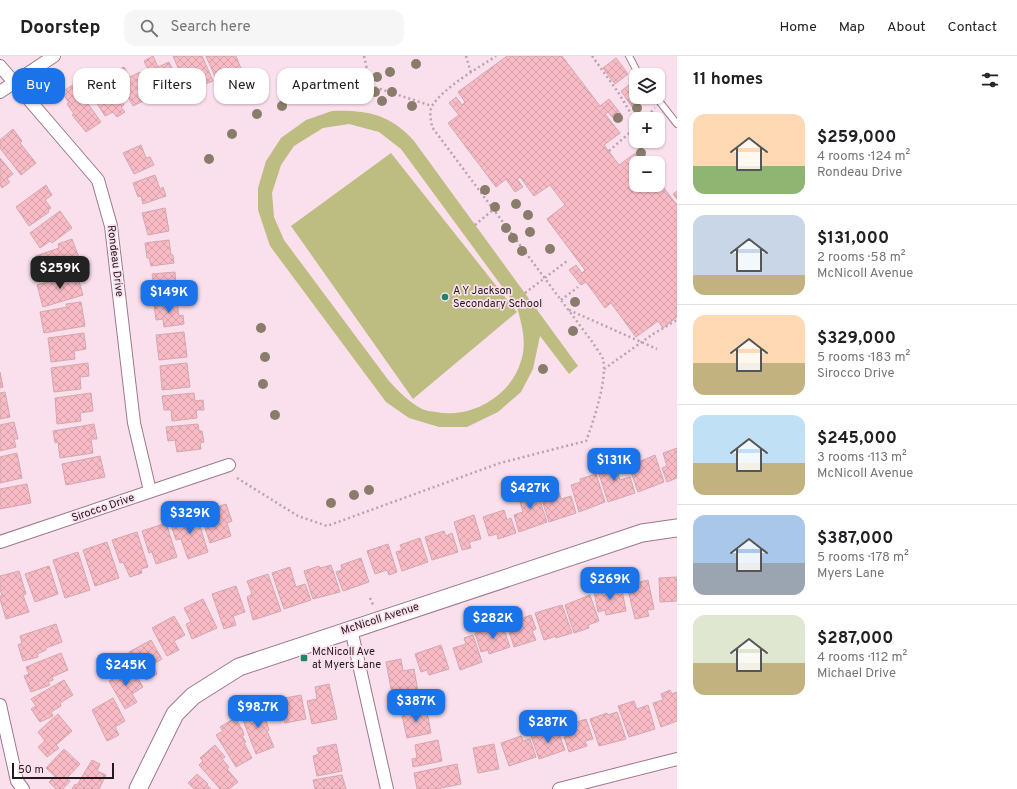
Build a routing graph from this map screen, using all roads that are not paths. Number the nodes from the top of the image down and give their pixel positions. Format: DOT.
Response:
graph roads {
  1 [pos="54,56"];
  2 [pos="629,56"];
  3 [pos="0,66"];
  4 [pos="35,68"];
  5 [pos="635,68"];
  6 [pos="12,81"];
  7 [pos="12,83"];
  8 [pos="0,92"];
  9 [pos="32,104"];
  10 [pos="661,104"];
  11 [pos="677,124"];
  12 [pos="229,465"];
  13 [pos="150,491"];
  14 [pos="677,528"];
  15 [pos="0,542"];
  16 [pos="351,629"];
  17 [pos="0,705"];
  18 [pos="677,759"];
  19 [pos="23,789"];
  20 [pos="138,789"];
  21 [pos="387,789"];
  22 [pos="559,789"];
  1 -- 4 [label="street"];
  2 -- 5 [label="lane"];
  3 -- 6 [label="street, Rondeau Drive"];
  7 -- 8 [label="street"];
  9 -- 13 [label="street, Rondeau Drive"];
  10 -- 11 [label="lane"];
  12 -- 13 [label="street, Sirocco Drive"];
  13 -- 15 [label="street, Sirocco Drive"];
  14 -- 16 [label="street, McNicoll Avenue"];
  16 -- 20 [label="street, McNicoll Avenue"];
  16 -- 21 [label="street"];
  17 -- 19 [label="street"];
  18 -- 22 [label="street"];
}
